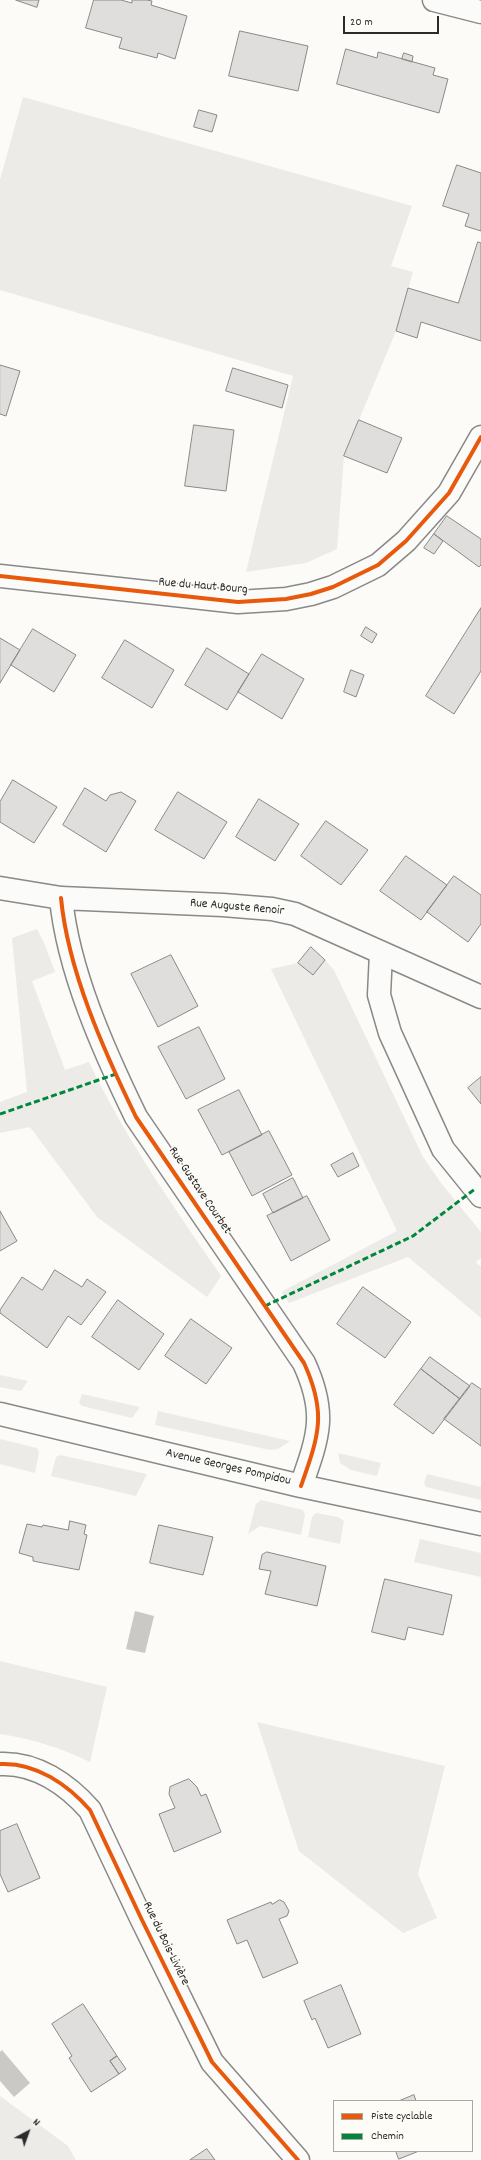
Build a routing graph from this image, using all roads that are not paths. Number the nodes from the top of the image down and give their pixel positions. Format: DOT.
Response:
graph roads {
  1 [pos="434,0"];
  2 [pos="481,12"];
  3 [pos="481,437"];
  4 [pos="0,576"];
  5 [pos="0,888"];
  6 [pos="61,898"];
  7 [pos="381,953"];
  8 [pos="481,998"];
  9 [pos="481,1196"];
  10 [pos="0,1414"];
  11 [pos="302,1486"];
  12 [pos="481,1524"];
  13 [pos="0,1764"];
  14 [pos="298,2160"];
  1 -- 2 [label="street"];
  3 -- 4 [label="street, Rue du Haut Bourg"];
  5 -- 6 [label="street, Rue Auguste Renoir"];
  6 -- 7 [label="street, Rue Auguste Renoir"];
  6 -- 11 [label="street, Rue Gustave Courbet"];
  7 -- 8 [label="street, Rue Auguste Renoir"];
  7 -- 9 [label="street"];
  10 -- 11 [label="street, Avenue Georges Pompidou"];
  11 -- 12 [label="street, Avenue Georges Pompidou"];
  13 -- 14 [label="street, Rue du Bois-Livière"];
}
